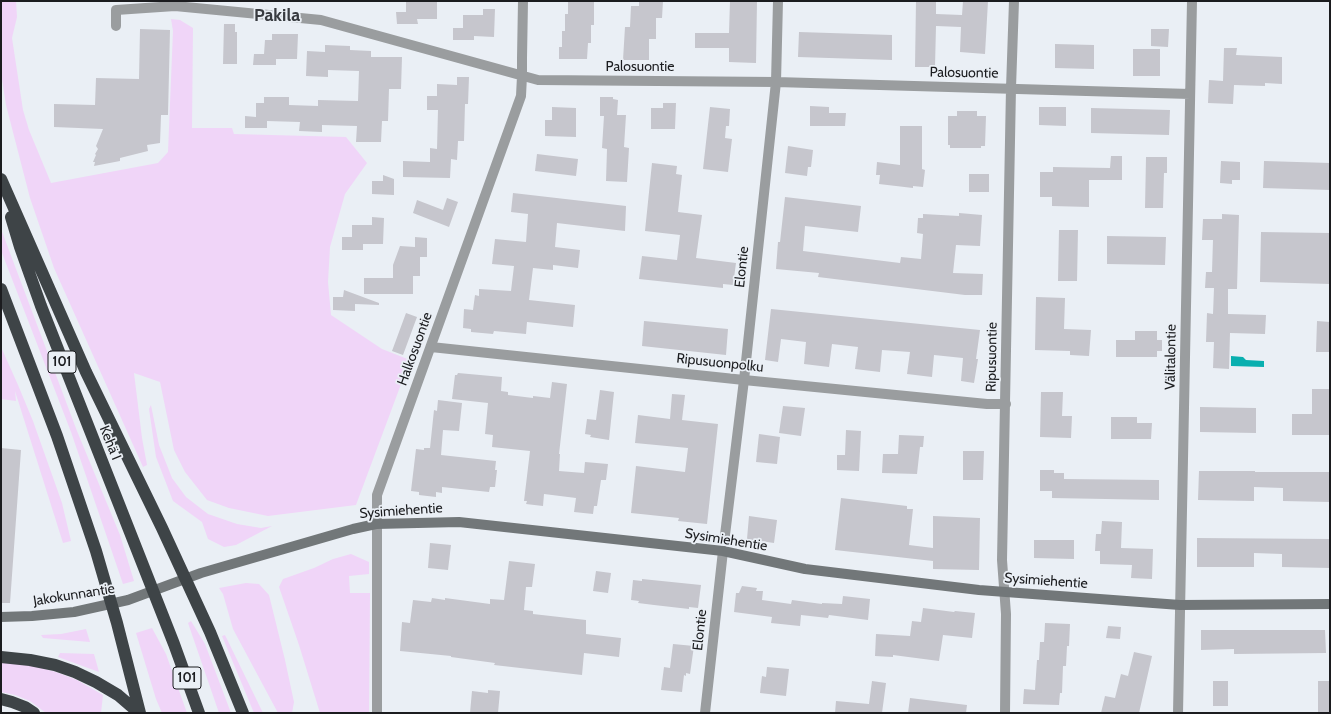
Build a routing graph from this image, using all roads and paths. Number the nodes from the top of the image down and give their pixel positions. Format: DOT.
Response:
graph roads {
  1 [pos="523,1"];
  2 [pos="778,1"];
  3 [pos="1014,1"];
  4 [pos="1192,1"];
  5 [pos="116,26"];
  6 [pos="522,76"];
  7 [pos="776,82"];
  8 [pos="1011,88"];
  9 [pos="1190,94"];
  10 [pos="1,180"];
  11 [pos="1,289"];
  12 [pos="431,347"];
  13 [pos="744,380"];
  14 [pos="1006,404"];
  15 [pos="376,524"];
  16 [pos="725,535"];
  17 [pos="723,551"];
  18 [pos="1004,592"];
  19 [pos="128,600"];
  20 [pos="1330,604"];
  21 [pos="1180,605"];
  22 [pos="1,617"];
  23 [pos="1,657"];
  24 [pos="1,699"];
  25 [pos="34,713"];
  26 [pos="139,713"];
  27 [pos="199,713"];
  28 [pos="243,713"];
  29 [pos="377,713"];
  30 [pos="705,713"];
  31 [pos="1005,713"];
  32 [pos="1178,713"];
  1 -- 6 [label="street, Halkosuontie"];
  2 -- 7 [label="street, Elontie"];
  3 -- 8 [label="street, Ripusuontie"];
  4 -- 9 [label="street, Välitalontie"];
  5 -- 6 [label="street, Palosuontie"];
  6 -- 7 [label="street, Palosuontie"];
  6 -- 12 [label="street, Halkosuontie"];
  7 -- 8 [label="street, Palosuontie"];
  7 -- 13 [label="street, Elontie"];
  8 -- 9 [label="street, Palosuontie"];
  8 -- 14 [label="street, Ripusuontie"];
  9 -- 21 [label="street, Välitalontie"];
  10 -- 27 [label="highway, Kehä I / 101"];
  10 -- 28 [label="highway"];
  11 -- 26 [label="highway, 101"];
  12 -- 13 [label="street, Ripusuonpolku"];
  12 -- 15 [label="street, Halkosuontie"];
  13 -- 14 [label="street, Ripusuonpolku"];
  13 -- 16 [label="street, Elontie"];
  14 -- 18 [label="street, Ripusuontie"];
  15 -- 17 [label="street, Sysimiehentie"];
  15 -- 19 [label="street, Sysimiehentie"];
  15 -- 29 [label="street, Halkosuontie"];
  17 -- 18 [label="street, Sysimiehentie"];
  17 -- 30 [label="street, Elontie"];
  18 -- 21 [label="street, Sysimiehentie"];
  18 -- 31 [label="street, Ripusuontie"];
  19 -- 22 [label="street, Jakokunnantie"];
  20 -- 21 [label="street, Sysimiehentie"];
  21 -- 32 [label="street, Välitalontie"];
  23 -- 26 [label="highway"];
  24 -- 25 [label="highway"];
}
